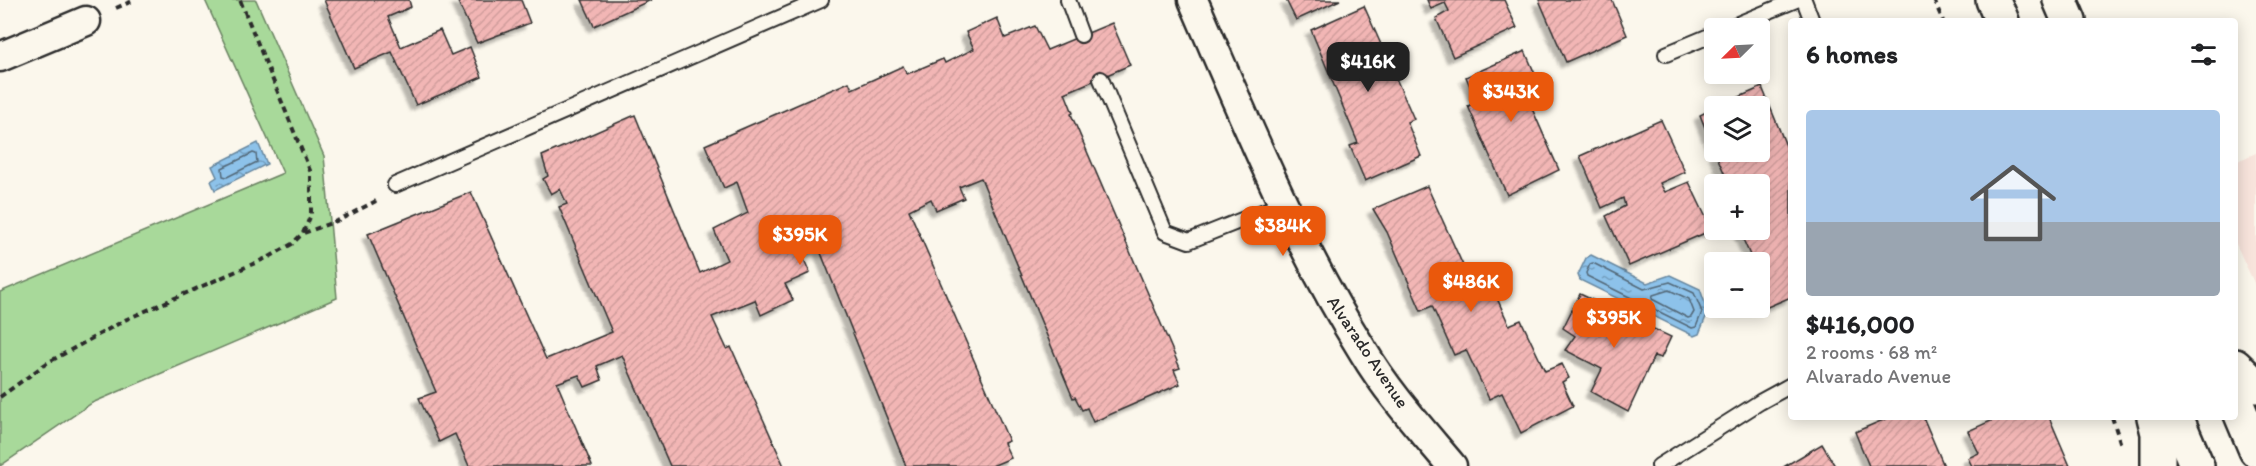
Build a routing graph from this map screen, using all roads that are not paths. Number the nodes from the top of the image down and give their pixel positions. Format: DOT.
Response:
graph roads {
  1 [pos="821,0"];
  2 [pos="1068,0"];
  3 [pos="1193,0"];
  4 [pos="1796,0"];
  5 [pos="1804,0"];
  6 [pos="1993,0"];
  7 [pos="2060,0"];
  8 [pos="1752,18"];
  9 [pos="1811,18"];
  10 [pos="2001,18"];
  11 [pos="2068,18"];
  12 [pos="86,21"];
  13 [pos="1081,34"];
  14 [pos="1704,38"];
  15 [pos="1666,54"];
  16 [pos="0,57"];
  17 [pos="1101,79"];
  18 [pos="395,185"];
  19 [pos="1282,204"];
  20 [pos="2238,369"];
  21 [pos="1788,387"];
  22 [pos="2256,387"];
  23 [pos="2238,407"];
  24 [pos="2155,420"];
  25 [pos="2177,420"];
  26 [pos="2256,450"];
  27 [pos="1452,466"];
  28 [pos="1659,466"];
  29 [pos="2158,466"];
  30 [pos="2197,466"];
  1 -- 18 [label="lane"];
  2 -- 13 [label="lane"];
  3 -- 19 [label="street, Alvarado Avenue"];
  4 -- 8 [label="lane"];
  5 -- 9 [label="lane"];
  6 -- 10 [label="main road"];
  7 -- 11 [label="main road"];
  12 -- 16 [label="street"];
  14 -- 15 [label="lane"];
  17 -- 19 [label="lane"];
  19 -- 27 [label="street, Alvarado Avenue"];
  20 -- 22 [label="main road"];
  21 -- 28 [label="lane"];
  23 -- 26 [label="main road"];
  24 -- 29 [label="main road"];
  25 -- 30 [label="main road"];
}
